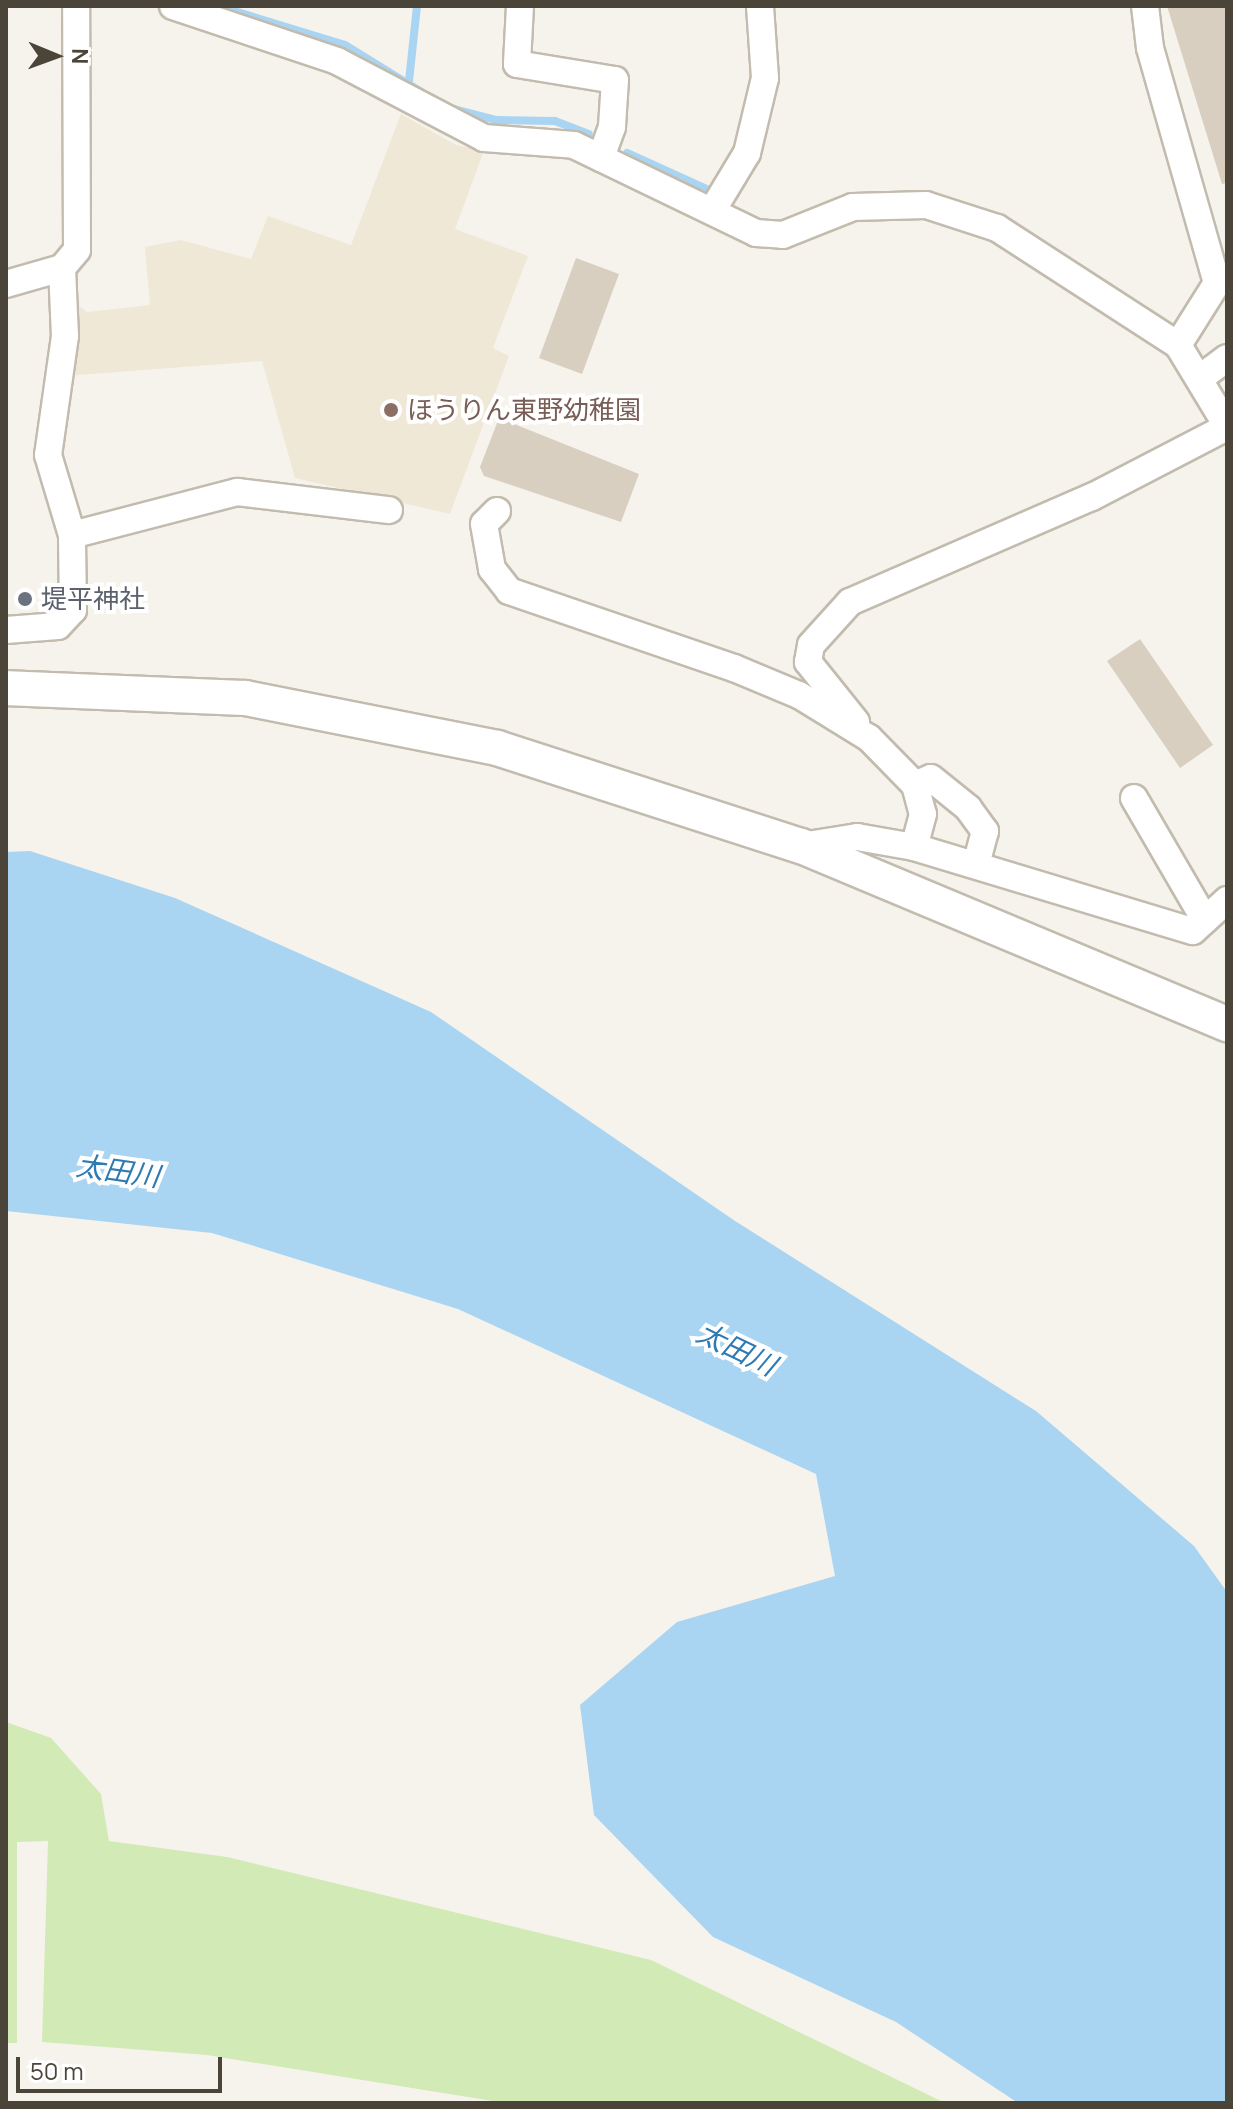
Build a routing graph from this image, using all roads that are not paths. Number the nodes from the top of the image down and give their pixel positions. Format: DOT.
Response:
graph roads {
  1 [pos="76,6"];
  2 [pos="173,6"];
  3 [pos="520,6"];
  4 [pos="760,6"];
  5 [pos="1145,6"];
  6 [pos="601,158"];
  7 [pos="712,211"];
  8 [pos="62,268"];
  9 [pos="6,284"];
  10 [pos="1178,345"];
  11 [pos="1227,358"];
  12 [pos="1203,376"];
  13 [pos="1227,426"];
  14 [pos="389,510"];
  15 [pos="497,511"];
  16 [pos="72,535"];
  17 [pos="6,630"];
  18 [pos="6,688"];
  19 [pos="869,738"];
  20 [pos="915,785"];
  21 [pos="1134,798"];
  22 [pos="801,846"];
  23 [pos="914,847"];
  24 [pos="976,865"];
  25 [pos="1227,900"];
  26 [pos="1205,920"];
  27 [pos="1227,1024"];
  1 -- 8 [label="street"];
  2 -- 6 [label="street"];
  3 -- 6 [label="street"];
  4 -- 7 [label="street"];
  5 -- 10 [label="street"];
  6 -- 7 [label="street"];
  7 -- 10 [label="street"];
  8 -- 9 [label="street"];
  8 -- 16 [label="street"];
  10 -- 12 [label="street"];
  11 -- 12 [label="street"];
  12 -- 13 [label="street"];
  13 -- 19 [label="street"];
  14 -- 16 [label="street"];
  15 -- 19 [label="street"];
  16 -- 17 [label="street"];
  18 -- 22 [label="street"];
  19 -- 20 [label="street"];
  20 -- 23 [label="street"];
  20 -- 24 [label="street"];
  21 -- 26 [label="street"];
  22 -- 23 [label="street"];
  22 -- 27 [label="street"];
  23 -- 24 [label="street"];
  24 -- 26 [label="street"];
  25 -- 26 [label="street"];
}
